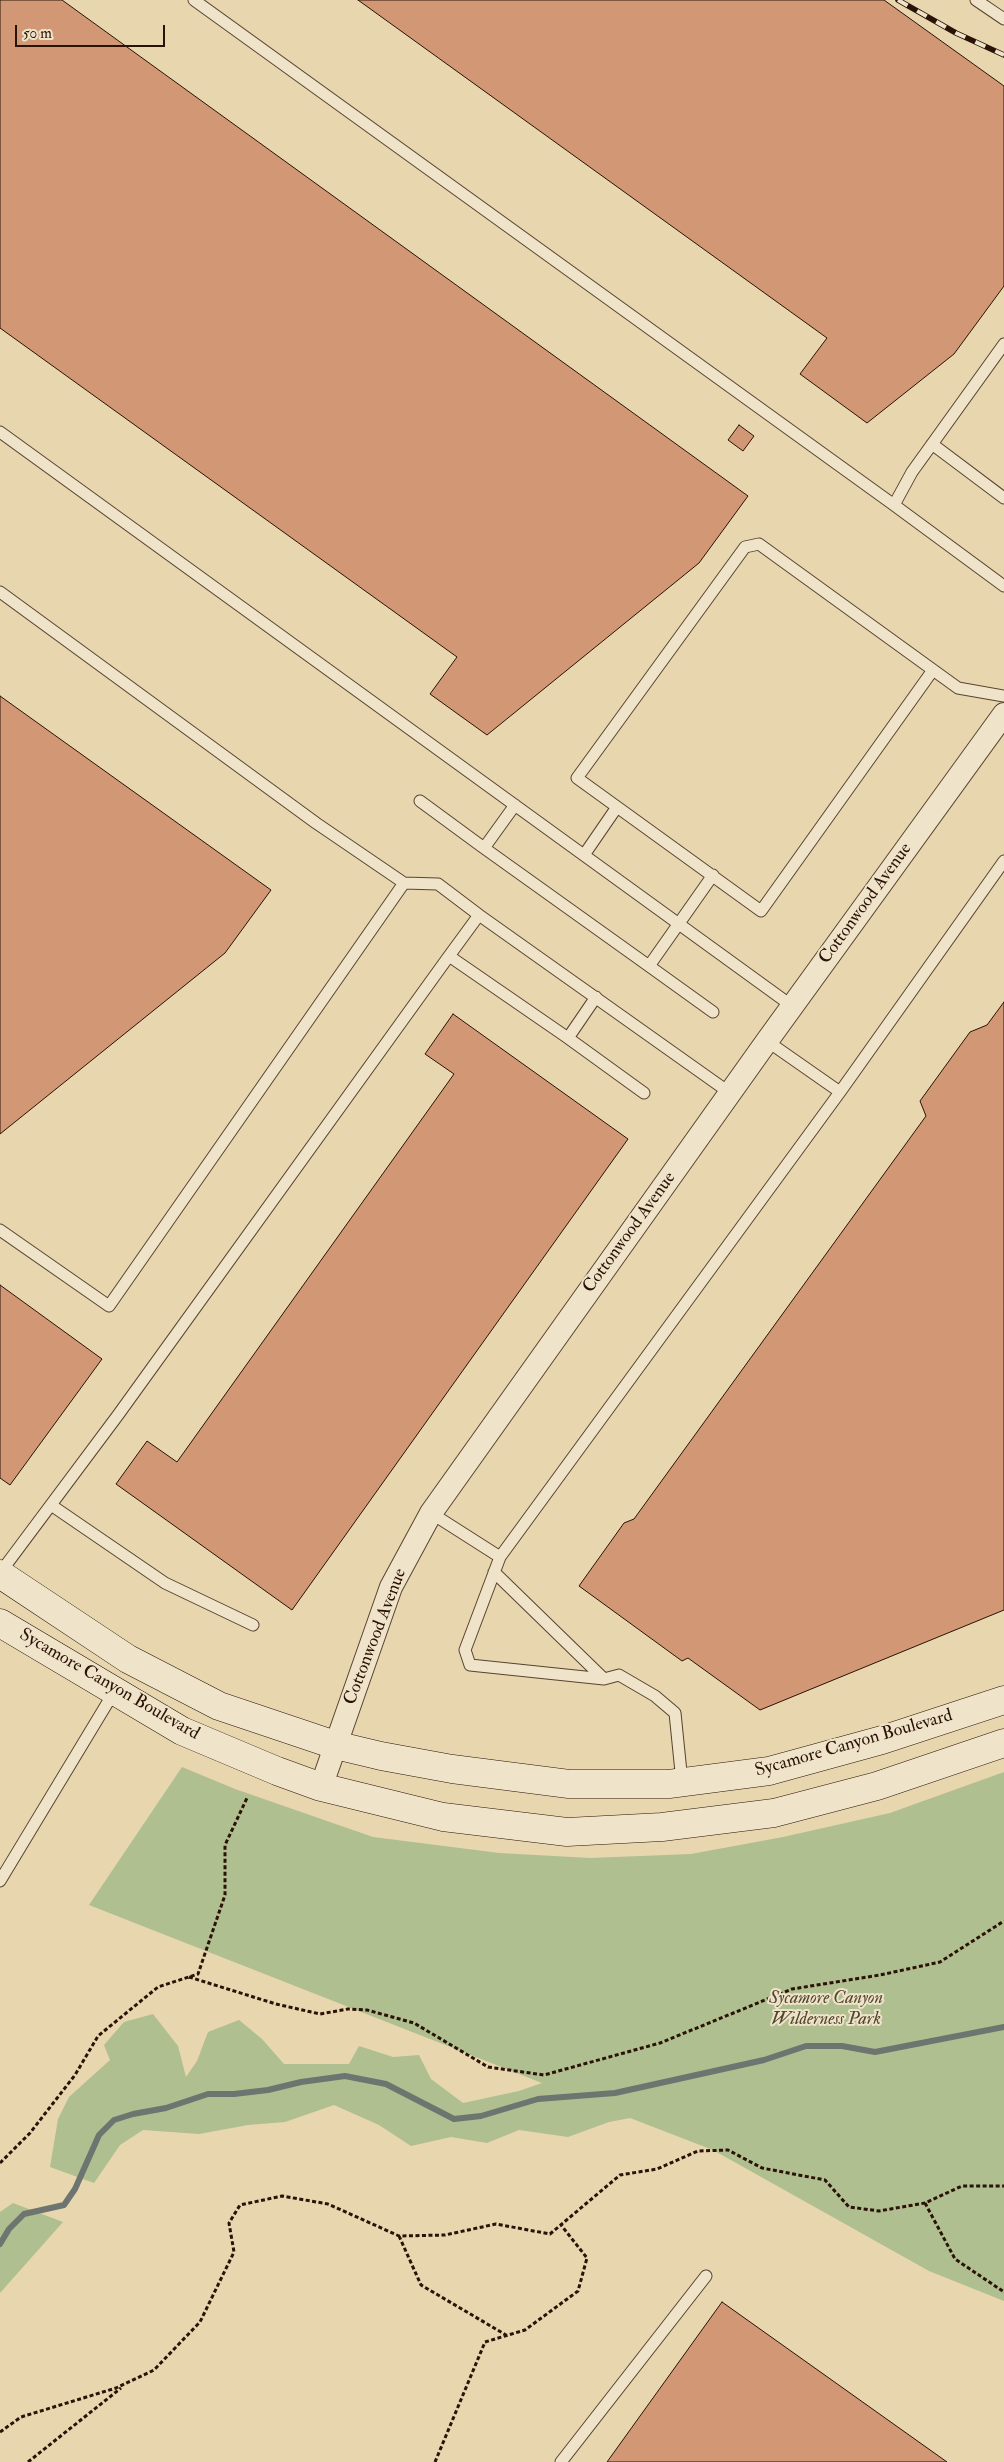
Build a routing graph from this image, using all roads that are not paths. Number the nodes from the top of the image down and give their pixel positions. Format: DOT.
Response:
graph roads {
  1 [pos="194,0"];
  2 [pos="976,0"];
  3 [pos="1004,19"];
  4 [pos="1004,344"];
  5 [pos="0,432"];
  6 [pos="932,444"];
  7 [pos="1004,498"];
  8 [pos="894,505"];
  9 [pos="1004,586"];
  10 [pos="0,592"];
  11 [pos="933,670"];
  12 [pos="1004,696"];
  13 [pos="1004,714"];
  14 [pos="420,801"];
  15 [pos="515,805"];
  16 [pos="617,807"];
  17 [pos="484,848"];
  18 [pos="584,855"];
  19 [pos="1004,861"];
  20 [pos="712,876"];
  21 [pos="404,883"];
  22 [pos="478,915"];
  23 [pos="679,924"];
  24 [pos="449,956"];
  25 [pos="649,966"];
  26 [pos="596,997"];
  27 [pos="792,1006"];
  28 [pos="713,1012"];
  29 [pos="568,1038"];
  30 [pos="767,1041"];
  31 [pos="840,1092"];
  32 [pos="644,1093"];
  33 [pos="730,1093"];
  34 [pos="0,1230"];
  35 [pos="51,1505"];
  36 [pos="432,1513"];
  37 [pos="500,1557"];
  38 [pos="494,1572"];
  39 [pos="0,1574"];
  40 [pos="0,1623"];
  41 [pos="253,1625"];
  42 [pos="604,1679"];
  43 [pos="114,1692"];
  44 [pos="1004,1700"];
  45 [pos="1004,1742"];
  46 [pos="335,1745"];
  47 [pos="682,1782"];
  48 [pos="321,1787"];
  49 [pos="0,1881"];
  50 [pos="706,2276"];
  51 [pos="561,2462"];
  1 -- 8 [label="lane"];
  2 -- 3 [label="lane"];
  4 -- 6 [label="lane"];
  5 -- 15 [label="lane"];
  6 -- 7 [label="lane"];
  6 -- 8 [label="lane"];
  8 -- 9 [label="lane"];
  10 -- 21 [label="lane"];
  11 -- 12 [label="lane"];
  11 -- 16 [label="lane"];
  11 -- 20 [label="lane"];
  13 -- 27 [label="street, Cottonwood Avenue"];
  14 -- 17 [label="lane"];
  15 -- 17 [label="lane"];
  15 -- 18 [label="lane"];
  16 -- 18 [label="lane"];
  16 -- 20 [label="lane"];
  17 -- 25 [label="lane"];
  18 -- 23 [label="lane"];
  19 -- 31 [label="lane"];
  20 -- 23 [label="lane"];
  21 -- 22 [label="lane"];
  21 -- 34 [label="lane"];
  22 -- 24 [label="lane"];
  22 -- 26 [label="lane"];
  23 -- 25 [label="lane"];
  23 -- 27 [label="lane"];
  24 -- 29 [label="lane"];
  24 -- 35 [label="lane"];
  25 -- 28 [label="lane"];
  26 -- 29 [label="lane"];
  26 -- 33 [label="lane"];
  27 -- 30 [label="street, Cottonwood Avenue"];
  29 -- 32 [label="lane"];
  30 -- 31 [label="lane"];
  30 -- 33 [label="street, Cottonwood Avenue"];
  31 -- 37 [label="lane"];
  33 -- 36 [label="street, Cottonwood Avenue"];
  35 -- 39 [label="lane"];
  35 -- 41 [label="lane"];
  36 -- 37 [label="lane"];
  36 -- 46 [label="street, Cottonwood Avenue"];
  37 -- 38 [label="lane"];
  38 -- 42 [label="lane"];
  38 -- 42 [label="lane"];
  39 -- 46 [label="main road, Sycamore Canyon Boulevard"];
  40 -- 43 [label="main road, Sycamore Canyon Boulevard"];
  42 -- 47 [label="lane"];
  43 -- 48 [label="main road, Sycamore Canyon Boulevard"];
  43 -- 49 [label="lane"];
  44 -- 47 [label="main road, Sycamore Canyon Boulevard"];
  45 -- 48 [label="main road, Sycamore Canyon Boulevard"];
  46 -- 47 [label="main road, Sycamore Canyon Boulevard"];
  46 -- 48 [label="street, Cottonwood Avenue"];
  50 -- 51 [label="lane"];
}
